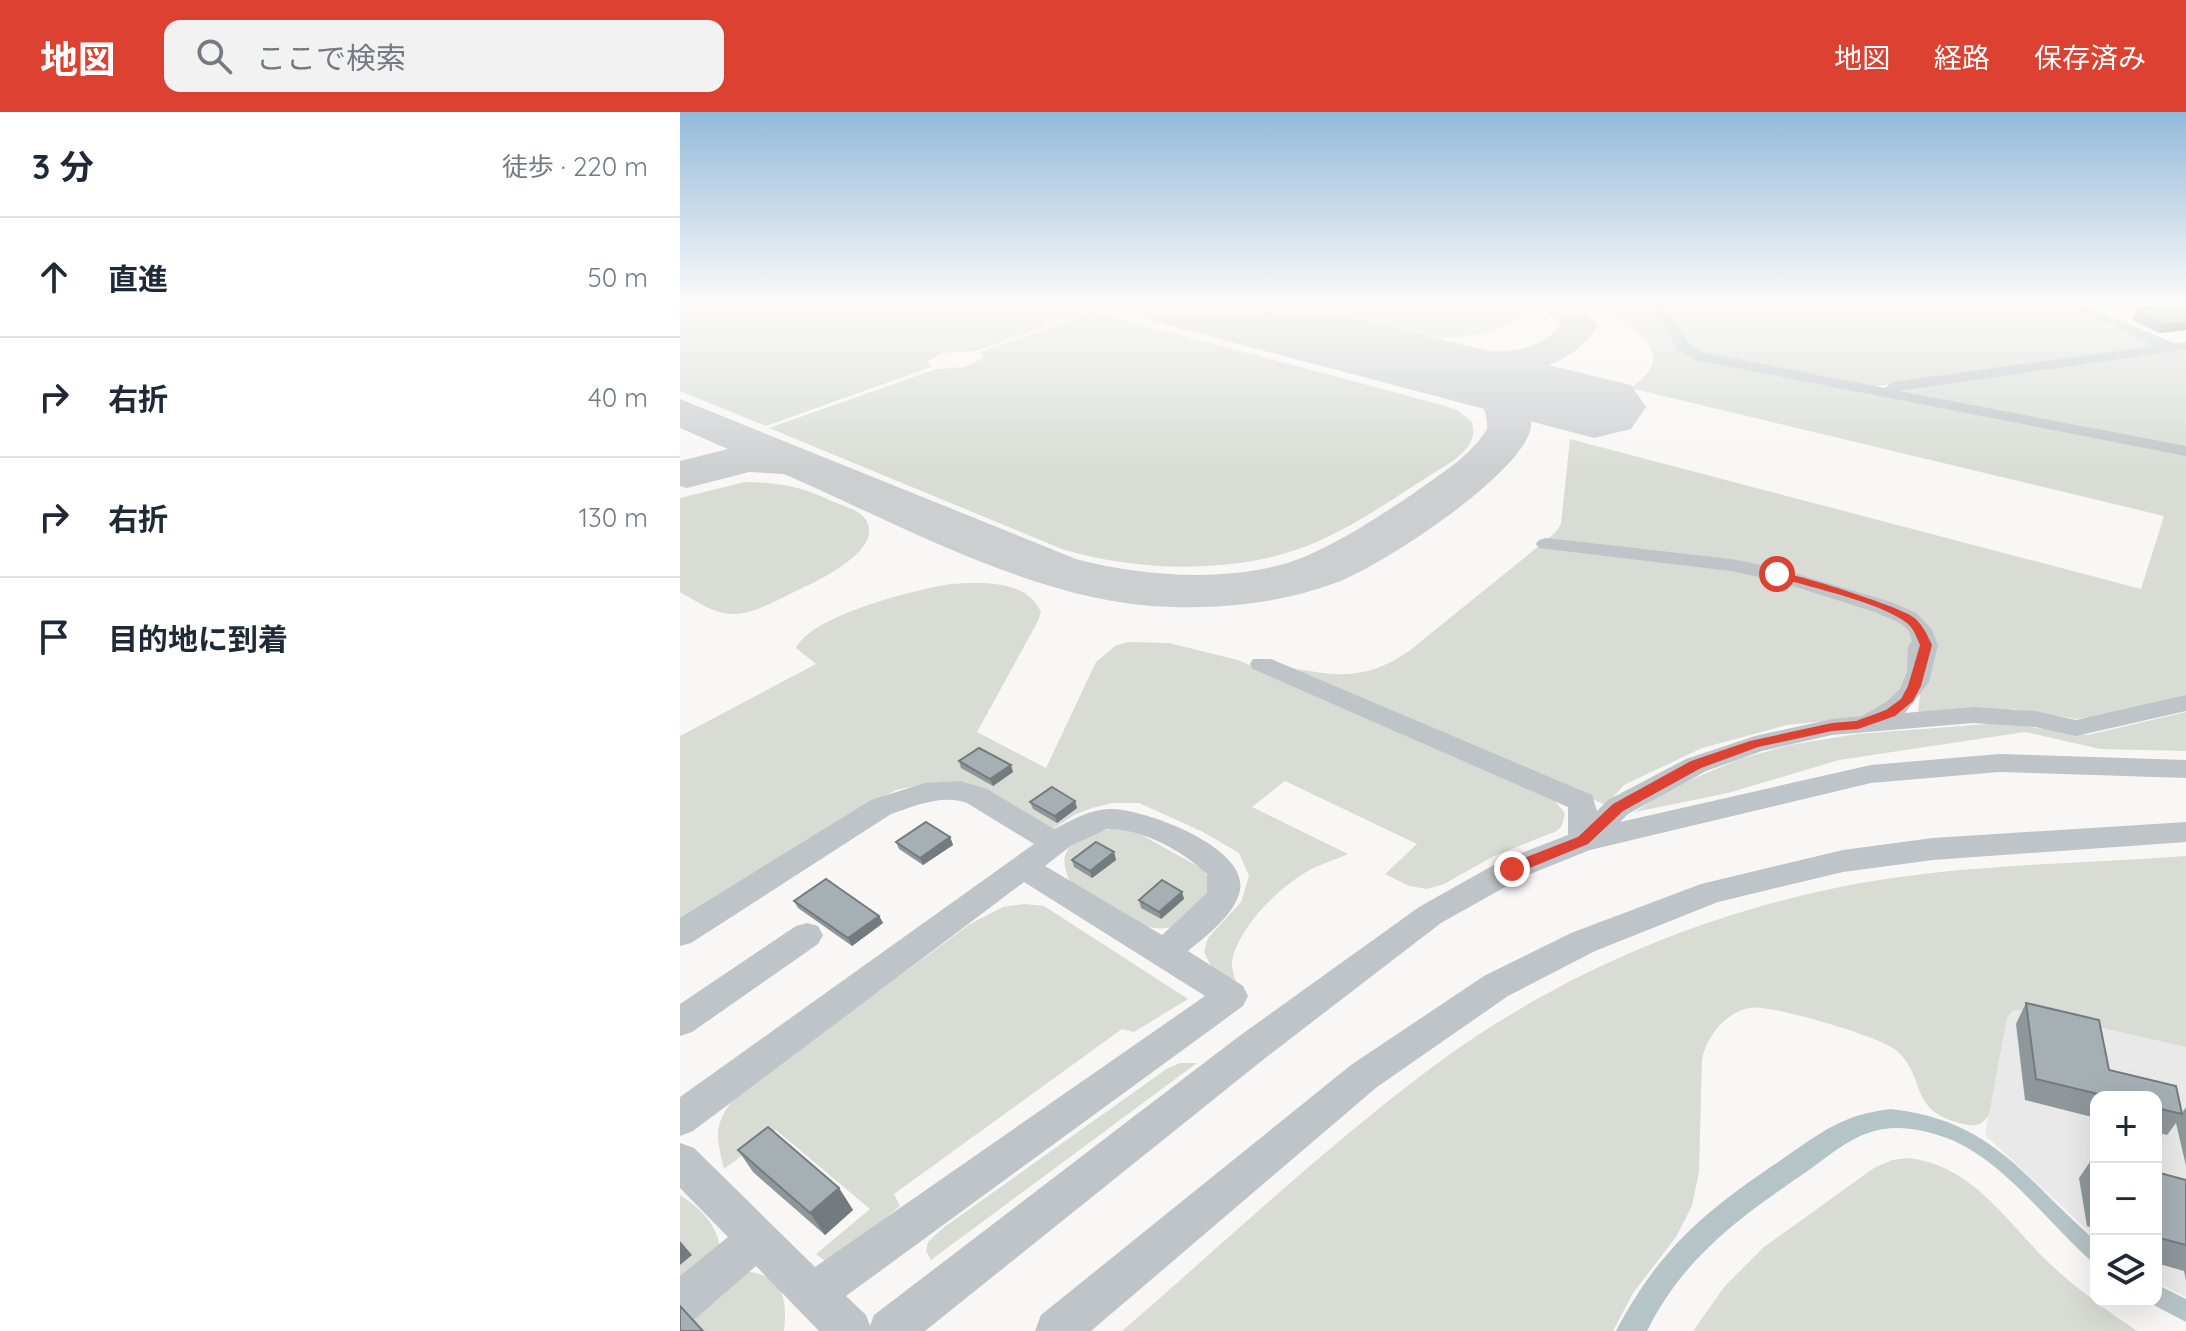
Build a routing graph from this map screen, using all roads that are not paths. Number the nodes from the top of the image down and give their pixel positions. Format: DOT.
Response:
graph roads {
  1 [pos="1717,359"];
  2 [pos="2095,359"];
  3 [pos="1871,390"];
  4 [pos="2186,451"];
  5 [pos="1546,544"];
  6 [pos="1877,618"];
  7 [pos="1922,660"];
  8 [pos="1262,664"];
  9 [pos="2186,703"];
  10 [pos="1858,725"];
  11 [pos="2186,769"];
  12 [pos="2186,832"];
  13 [pos="1583,841"];
  14 [pos="1055,843"];
  15 [pos="1023,867"];
  16 [pos="680,934"];
  17 [pos="807,935"];
  18 [pos="1164,952"];
  19 [pos="680,1022"];
  20 [pos="680,1119"];
  21 [pos="680,1161"];
  22 [pos="758,1238"];
  23 [pos="813,1294"];
  24 [pos="680,1304"];
  25 [pos="850,1331"];
  26 [pos="890,1331"];
  27 [pos="1057,1331"];
  1 -- 3 [label="street"];
  2 -- 3 [label="street"];
  3 -- 4 [label="street"];
  5 -- 7 [label="street"];
  6 -- 7 [label="street"];
  7 -- 10 [label="street"];
  8 -- 13 [label="street"];
  9 -- 10 [label="street"];
  10 -- 13 [label="street"];
  11 -- 13 [label="street"];
  12 -- 27 [label="street"];
  13 -- 26 [label="street"];
  14 -- 15 [label="street"];
  14 -- 16 [label="street"];
  14 -- 18 [label="street"];
  15 -- 18 [label="street"];
  15 -- 20 [label="street"];
  17 -- 19 [label="street"];
  18 -- 23 [label="street"];
  21 -- 22 [label="street"];
  22 -- 23 [label="street"];
  22 -- 24 [label="street"];
  23 -- 25 [label="street"];
}
